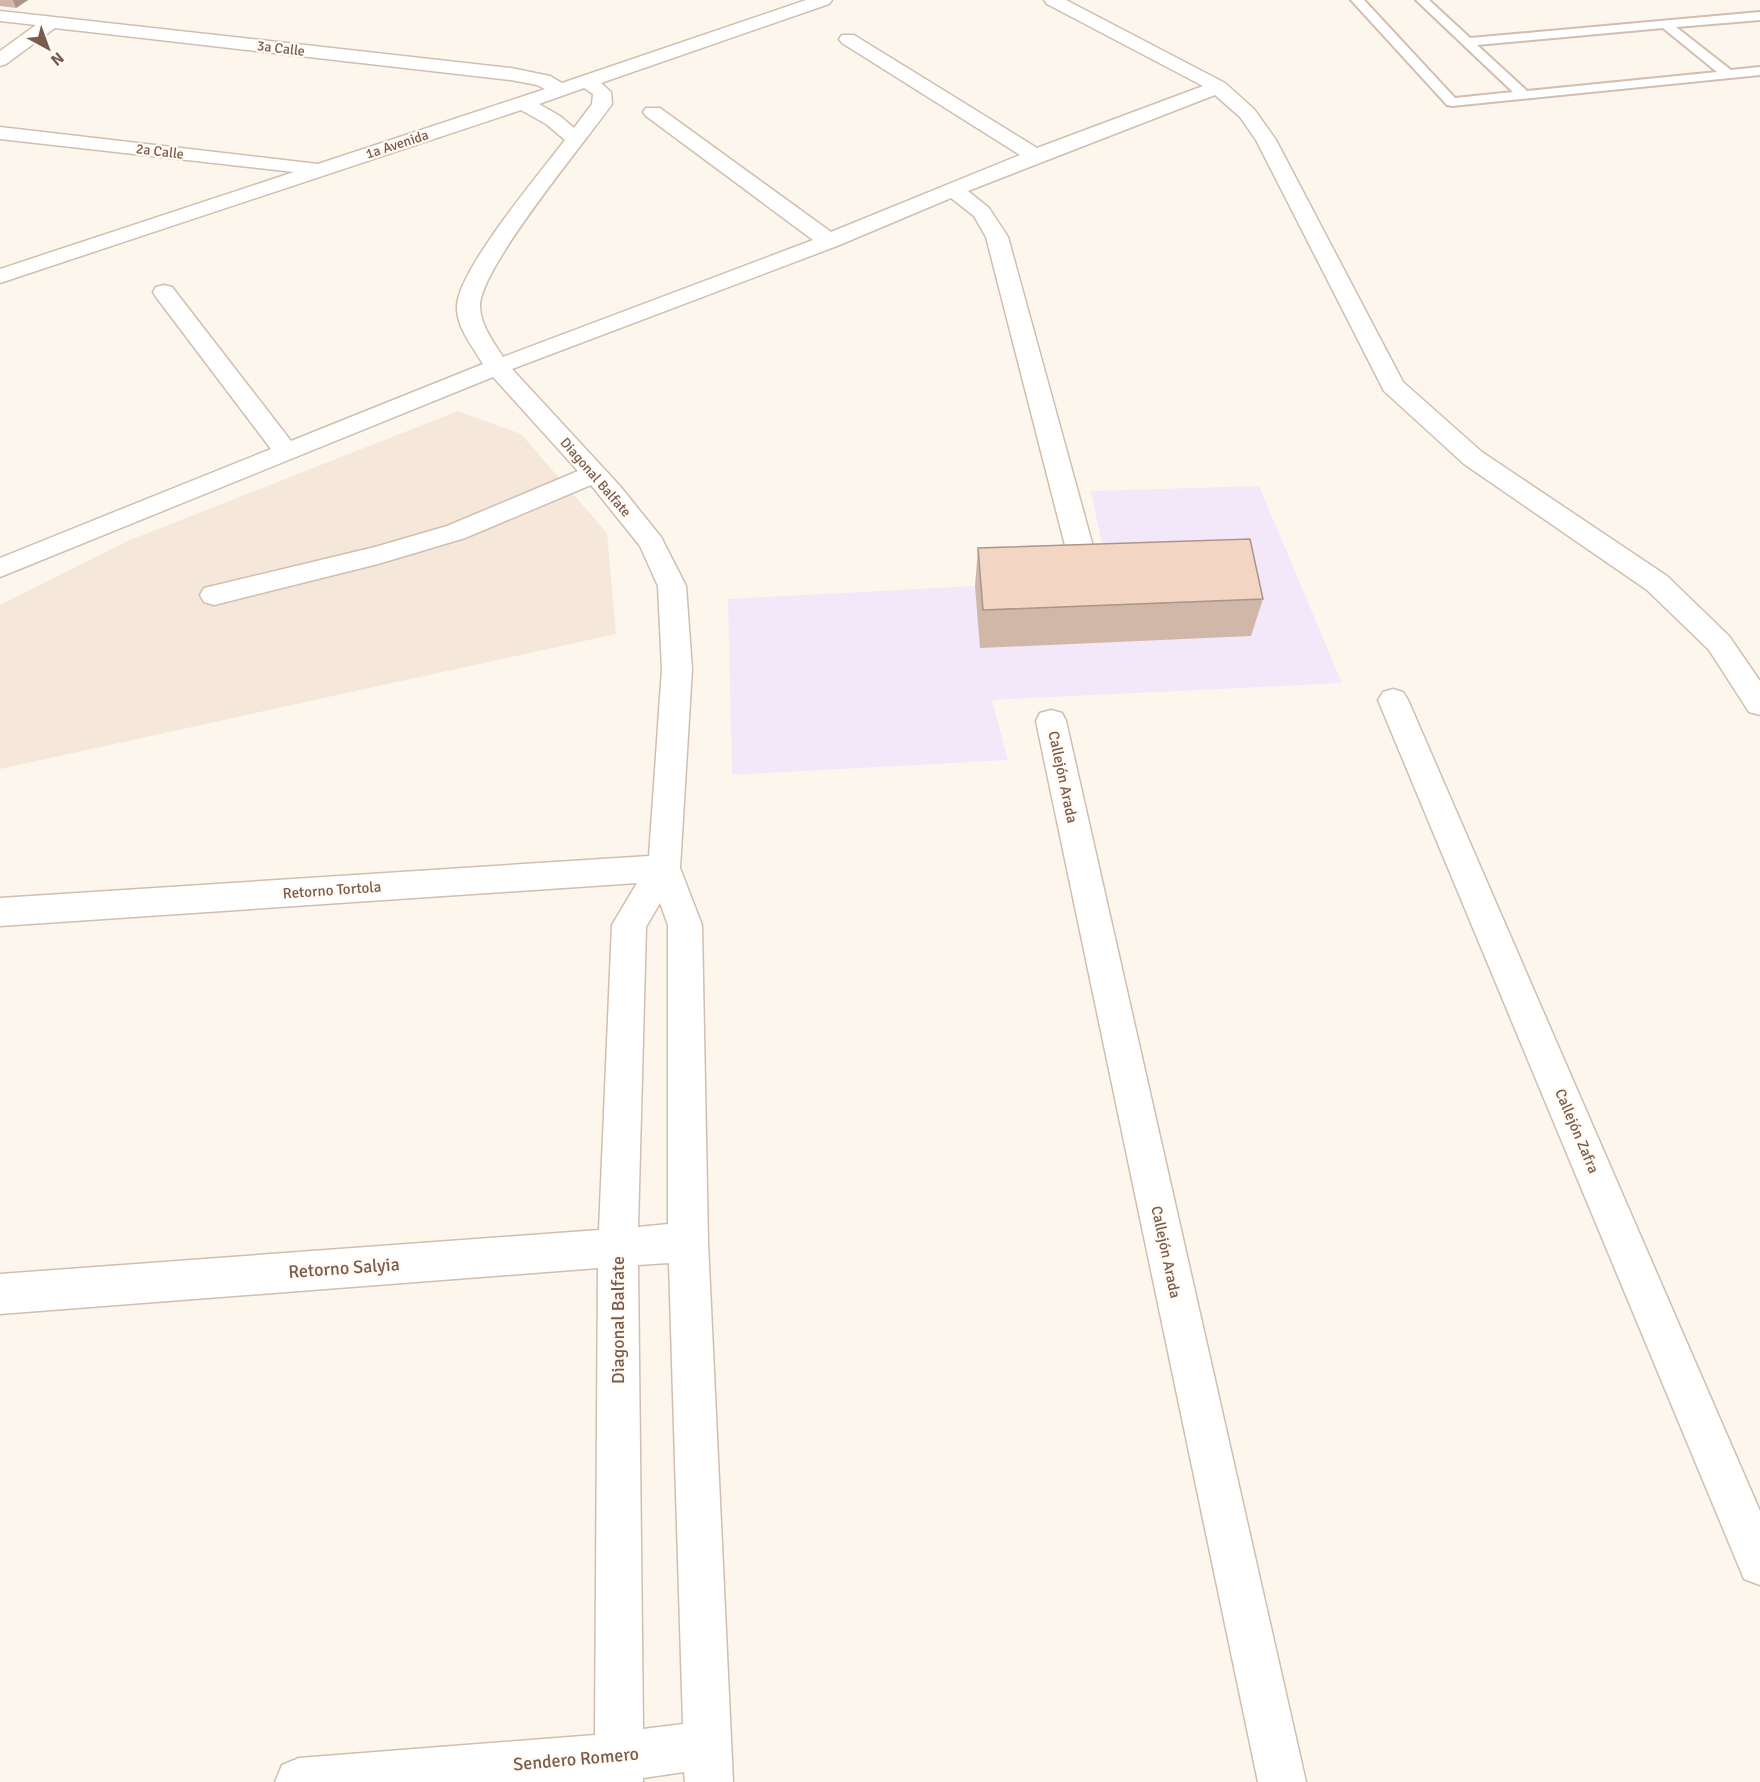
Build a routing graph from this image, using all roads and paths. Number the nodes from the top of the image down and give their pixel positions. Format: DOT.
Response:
graph roads {
  1 [pos="770,0"];
  2 [pos="823,0"];
  3 [pos="1053,0"];
  4 [pos="1357,0"];
  5 [pos="1422,0"];
  6 [pos="792,9"];
  7 [pos="0,16"];
  8 [pos="1760,16"];
  9 [pos="53,21"];
  10 [pos="1665,24"];
  11 [pos="848,39"];
  12 [pos="1469,42"];
  13 [pos="0,60"];
  14 [pos="1760,71"];
  15 [pos="1728,74"];
  16 [pos="585,80"];
  17 [pos="1218,87"];
  18 [pos="559,90"];
  19 [pos="1525,96"];
  20 [pos="523,103"];
  21 [pos="653,112"];
  22 [pos="0,133"];
  23 [pos="576,140"];
  24 [pos="1035,156"];
  25 [pos="320,170"];
  26 [pos="955,191"];
  27 [pos="829,241"];
  28 [pos="0,276"];
  29 [pos="164,292"];
  30 [pos="497,367"];
  31 [pos="286,452"];
  32 [pos="595,474"];
  33 [pos="1083,561"];
  34 [pos="0,568"];
  35 [pos="214,595"];
  36 [pos="1393,699"];
  37 [pos="1760,704"];
  38 [pos="1051,721"];
  39 [pos="664,868"];
  40 [pos="0,912"];
  41 [pos="688,1242"];
  42 [pos="618,1248"];
  43 [pos="0,1294"];
  44 [pos="1760,1563"];
  45 [pos="709,1763"];
  46 [pos="619,1769"];
  47 [pos="299,1782"];
  48 [pos="1282,1782"];
  1 -- 6 [label="street"];
  2 -- 6 [label="street, 1a Avenida"];
  3 -- 17 [label="street"];
  4 -- 19 [label="lane"];
  5 -- 12 [label="lane"];
  6 -- 16 [label="street, 1a Avenida"];
  7 -- 9 [label="street, 3a Calle"];
  8 -- 10 [label="lane"];
  9 -- 13 [label="street"];
  9 -- 18 [label="street, 3a Calle"];
  10 -- 12 [label="lane"];
  10 -- 15 [label="lane"];
  11 -- 24 [label="street"];
  12 -- 19 [label="lane"];
  14 -- 15 [label="lane"];
  15 -- 19 [label="lane"];
  16 -- 18 [label="street, 1a Avenida"];
  16 -- 23 [label="street, Diagonal Balfate"];
  17 -- 24 [label="street"];
  17 -- 37 [label="street"];
  18 -- 20 [label="street, 1a Avenida"];
  20 -- 23 [label="street"];
  20 -- 25 [label="street, 1a Avenida"];
  21 -- 27 [label="street"];
  22 -- 25 [label="street, 2a Calle"];
  23 -- 30 [label="street, Diagonal Balfate"];
  24 -- 26 [label="street"];
  25 -- 28 [label="street, 1a Avenida"];
  26 -- 27 [label="street"];
  26 -- 33 [label="street"];
  27 -- 30 [label="street"];
  29 -- 31 [label="street"];
  30 -- 31 [label="street"];
  30 -- 32 [label="street, Diagonal Balfate"];
  31 -- 34 [label="street"];
  32 -- 35 [label="street"];
  32 -- 39 [label="street, Diagonal Balfate"];
  36 -- 44 [label="street, Callejón Zafra"];
  38 -- 48 [label="street, Callejón Arada"];
  39 -- 40 [label="street, Retorno Tortola"];
  39 -- 41 [label="street, Diagonal Balfate"];
  39 -- 42 [label="street, Diagonal Balfate"];
  41 -- 42 [label="street, Retorno Salyia"];
  41 -- 45 [label="street, Diagonal Balfate"];
  42 -- 43 [label="street, Retorno Salyia"];
  42 -- 46 [label="street, Diagonal Balfate"];
  45 -- 46 [label="street, Sendero Romero"];
  46 -- 47 [label="street, Sendero Romero"];
}
